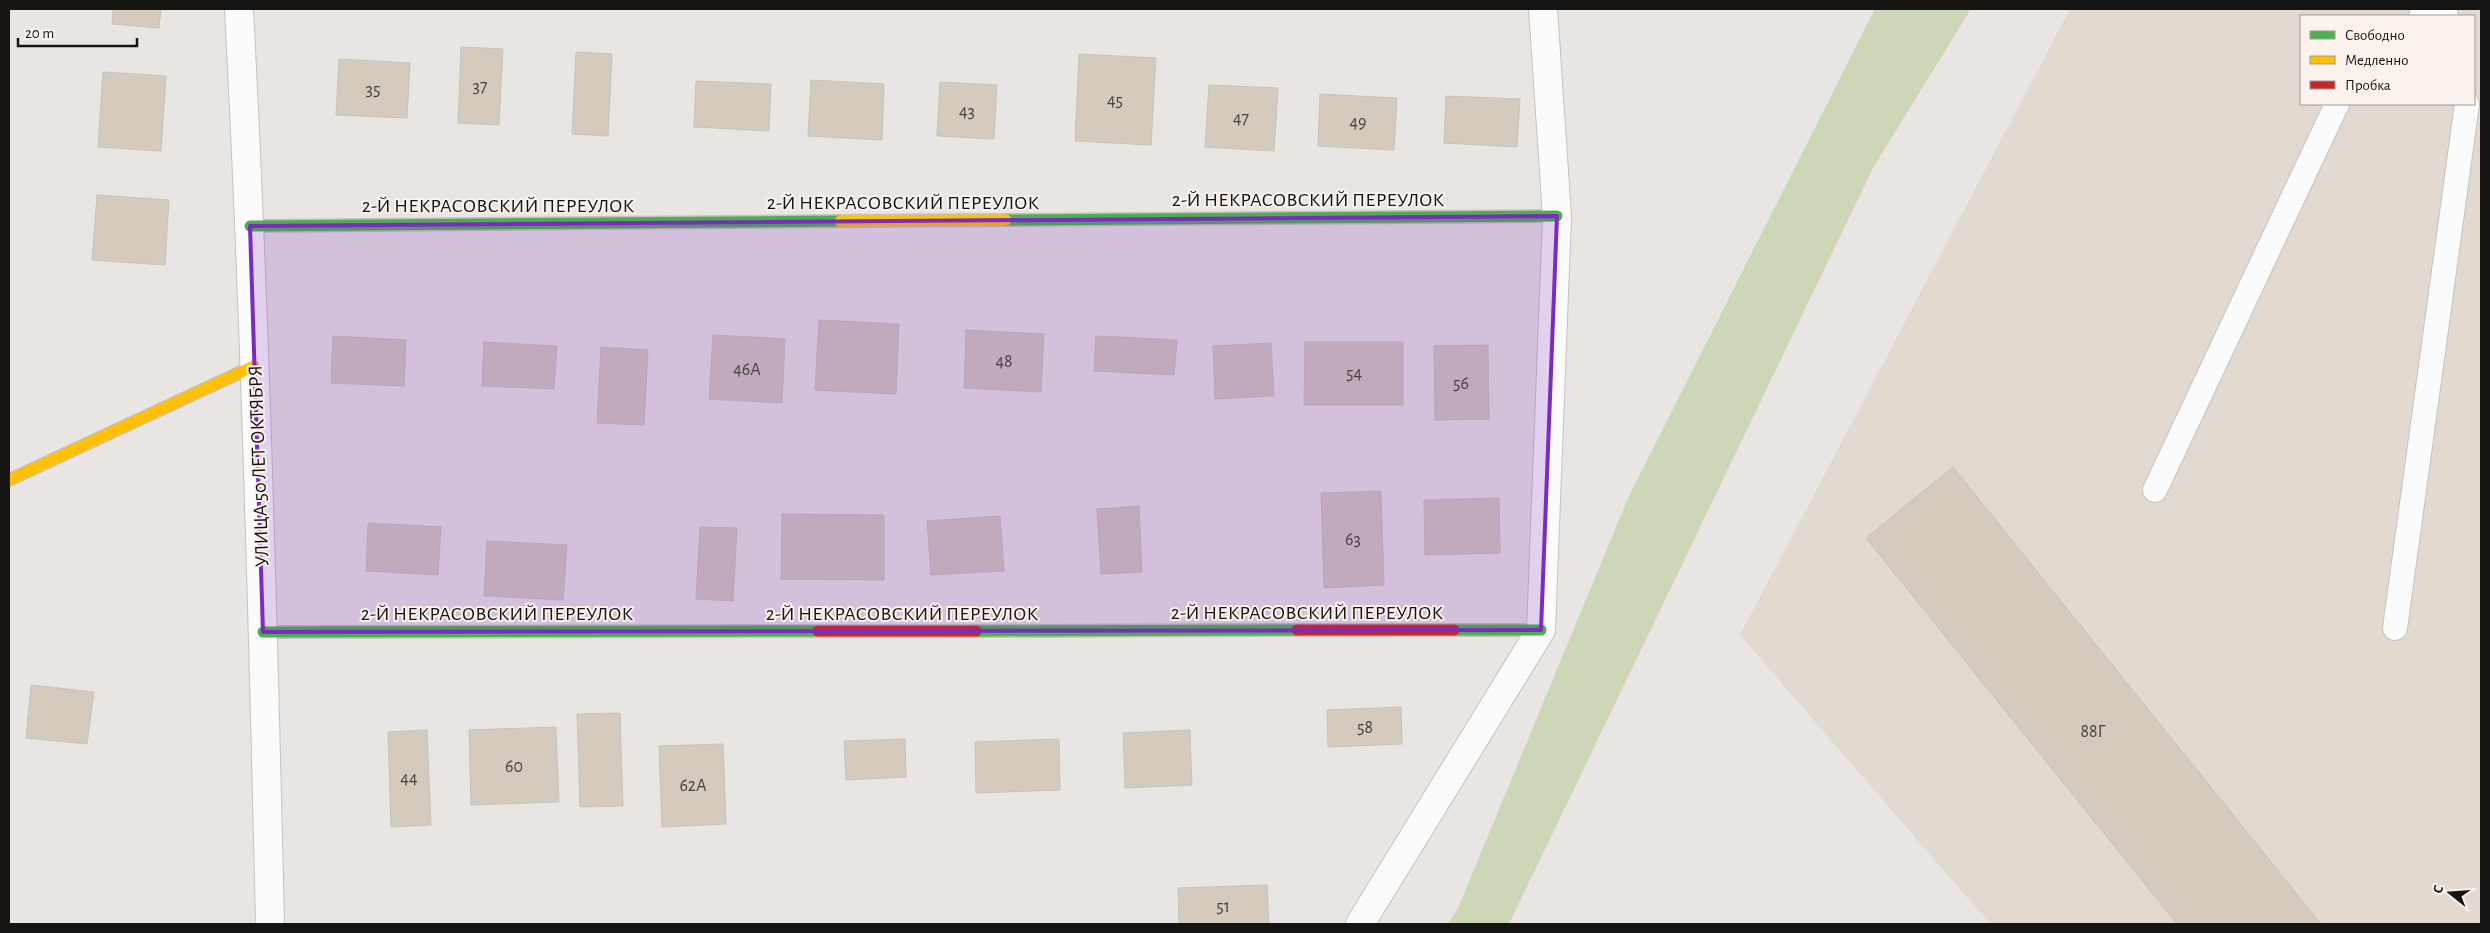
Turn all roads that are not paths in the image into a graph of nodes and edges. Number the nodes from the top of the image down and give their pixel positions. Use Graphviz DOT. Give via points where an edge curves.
graph roads {
  1 [pos="239,9"];
  2 [pos="1543,9"];
  3 [pos="2337,105"];
  4 [pos="2467,105"];
  5 [pos="1557,216"];
  6 [pos="250,226"];
  7 [pos="254,366"];
  8 [pos="9,480"];
  9 [pos="2156,490"];
  10 [pos="2395,628"];
  11 [pos="1541,630"];
  12 [pos="263,632"];
  13 [pos="270,924"];
  14 [pos="1360,924"];
  1 -- 6 [label="street, УЛИЦА 50 ЛЕТ ОКТЯБРЯ"];
  2 -- 5 [label="street"];
  3 -- 9 [label="lane"];
  4 -- 10 [label="lane"];
  5 -- 6 [label="street, 2-Й НЕКРАСОВСКИЙ ПЕРЕУЛОК"];
  5 -- 11 [label="street"];
  6 -- 7 [label="street, УЛИЦА 50 ЛЕТ ОКТЯБРЯ"];
  7 -- 8 [label="street"];
  7 -- 12 [label="street, УЛИЦА 50 ЛЕТ ОКТЯБРЯ"];
  11 -- 12 [label="street, 2-Й НЕКРАСОВСКИЙ ПЕРЕУЛОК"];
  11 -- 14 [label="street"];
  12 -- 13 [label="street, УЛИЦА 50 ЛЕТ ОКТЯБРЯ"];
}
